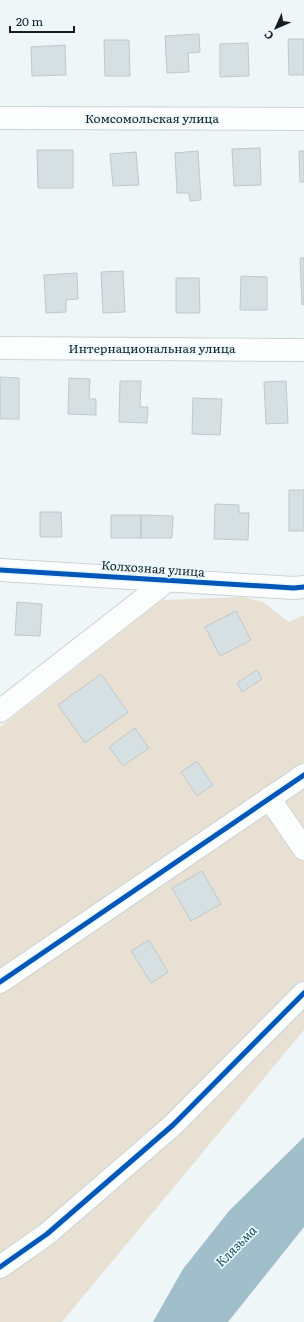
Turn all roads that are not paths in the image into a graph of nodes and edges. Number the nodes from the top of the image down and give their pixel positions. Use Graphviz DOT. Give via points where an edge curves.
graph roads {
  1 [pos="0,118"];
  2 [pos="304,119"];
  3 [pos="0,348"];
  4 [pos="304,350"];
  5 [pos="0,570"];
  6 [pos="168,580"];
  7 [pos="304,586"];
  8 [pos="0,711"];
  9 [pos="304,775"];
  10 [pos="269,798"];
  11 [pos="304,849"];
  12 [pos="0,982"];
  13 [pos="304,993"];
  14 [pos="0,1266"];
  1 -- 2 [label="street, Комсомольская улица"];
  3 -- 4 [label="street, Интернациональная улица"];
  5 -- 6 [label="street, Колхозная улица"];
  6 -- 7 [label="street, Колхозная улица" via="294,588"];
  6 -- 8 [label="street"];
  9 -- 10 [label="street"];
  10 -- 11 [label="street"];
  10 -- 12 [label="street"];
  13 -- 14 [label="street" via="173,1124 47,1234"];
}
